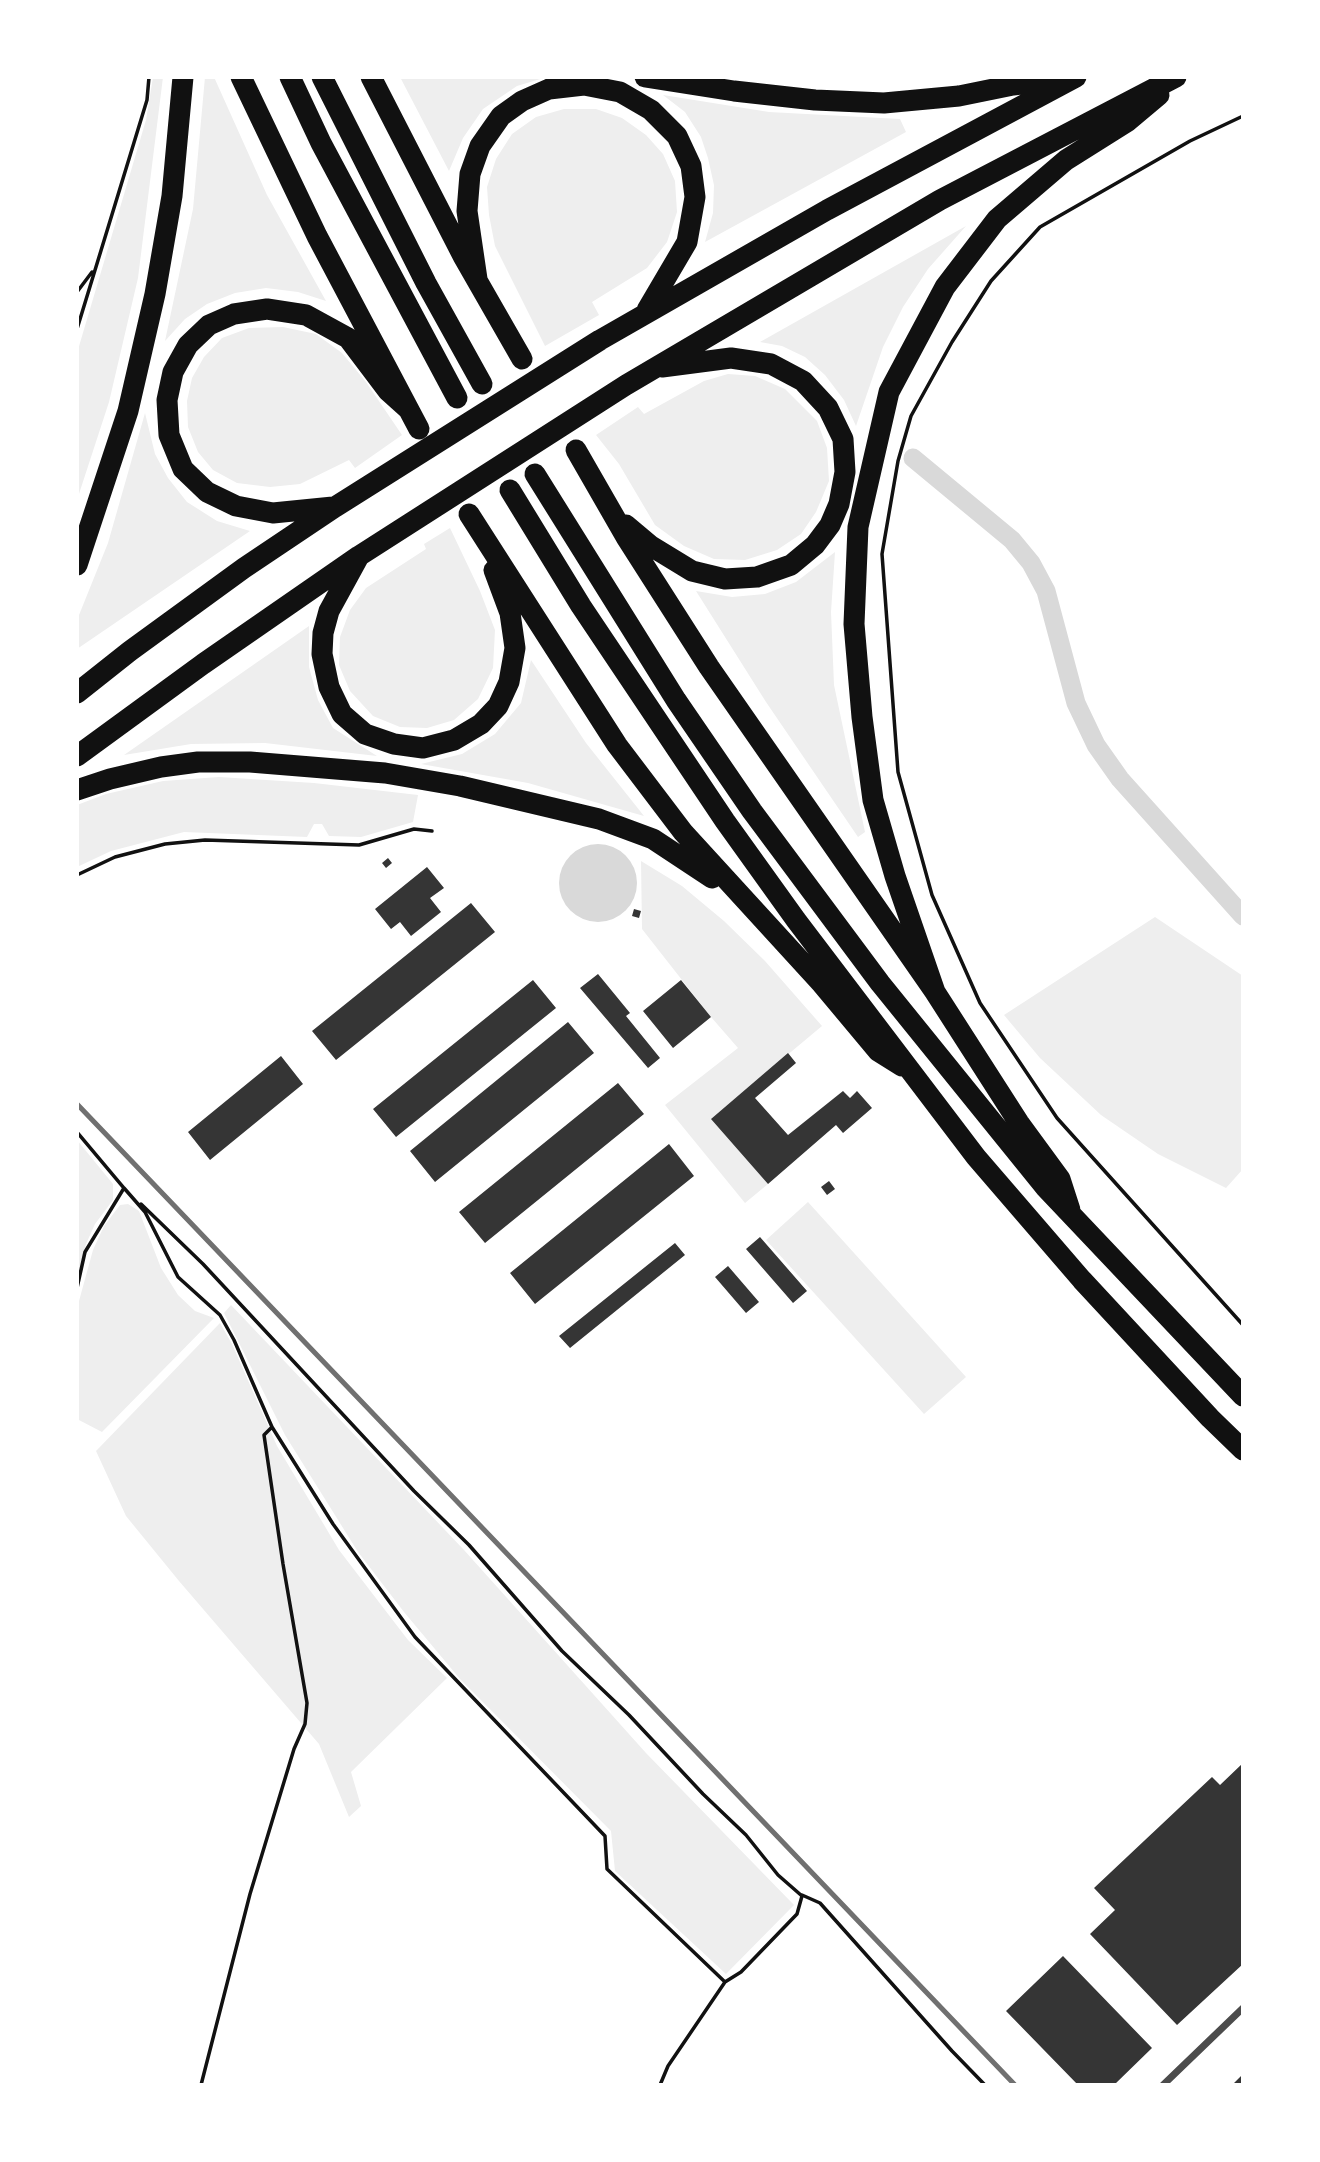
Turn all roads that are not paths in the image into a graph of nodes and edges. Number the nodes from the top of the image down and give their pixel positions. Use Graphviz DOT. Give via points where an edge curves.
graph roads {
  1 [pos="183,77"];
  2 [pos="241,77"];
  3 [pos="290,77"];
  4 [pos="322,77"];
  5 [pos="371,77"];
  6 [pos="645,77"];
  7 [pos="1075,77"];
  8 [pos="1177,77"];
  9 [pos="477,279"];
  10 [pos="644,314"];
  11 [pos="522,359"];
  12 [pos="656,367"];
  13 [pos="482,384"];
  14 [pos="457,398"];
  15 [pos="408,409"];
  16 [pos="419,429"];
  17 [pos="576,450"];
  18 [pos="535,474"];
  19 [pos="510,490"];
  20 [pos="335,507"];
  21 [pos="469,514"];
  22 [pos="614,516"];
  23 [pos="488,544"];
  24 [pos="359,556"];
  25 [pos="77,565"];
  26 [pos="77,693"];
  27 [pos="77,755"];
  28 [pos="77,790"];
  29 [pos="752,909"];
  30 [pos="935,992"];
  31 [pos="912,1073"];
  32 [pos="1072,1215"];
  33 [pos="1243,1396"];
  34 [pos="1243,1450"];
  35 [pos="1243,2008"];
  36 [pos="1163,2085"];
  1 -- 25 [label="highway" via="172,195 155,294 128,411"];
  2 -- 15 [label="highway" via="317,236"];
  3 -- 14 [label="highway"];
  4 -- 13 [label="highway"];
  5 -- 9 [label="highway"];
  6 -- 7 [label="highway" via="802,99 884,103"];
  7 -- 10 [label="highway"];
  8 -- 12 [label="highway" via="993,170"];
  8 -- 30 [label="highway" via="1128,121 1066,160 998,219 945,287 889,392 859,527 854,624 873,800"];
  9 -- 10 [label="highway" via="467,211 470,174 480,146 501,116 549,89 584,85 620,92 652,110 677,136 691,166 695,197 687,242"];
  9 -- 11 [label="highway"];
  10 -- 20 [label="highway"];
  12 -- 22 [label="highway" via="731,358 771,364 803,381 828,408 843,439 845,472 839,504 815,545 791,565 757,577 725,579 692,571"];
  12 -- 24 [label="highway"];
  15 -- 16 [label="highway"];
  15 -- 20 [label="highway" via="388,391 348,338 306,315 267,309 234,314 209,325 188,345 173,372 167,400 169,435 183,469 207,492 236,506 273,513"];
  17 -- 22 [label="highway"];
  18 -- 32 [label="highway" via="632,632 752,811 880,983"];
  19 -- 31 [label="highway" via="581,606 725,821"];
  20 -- 26 [label="highway" via="202,598"];
  21 -- 23 [label="highway"];
  22 -- 30 [label="highway" via="709,667"];
  23 -- 24 [label="highway" via="510,613 515,648 509,681 498,706 481,724 454,740 424,748 365,734 342,714 329,687 323,633 329,611"];
  23 -- 29 [label="highway" via="617,745 683,832"];
  24 -- 27 [label="highway"];
  28 -- 29 [label="highway" via="161,766 198,762 385,773 460,786 599,819 653,839"];
  29 -- 31 [label="highway" via="878,1051"];
  30 -- 32 [label="highway" via="1060,1179"];
  31 -- 34 [label="highway" via="975,1157 1064,1259"];
  32 -- 33 [label="highway"];
  35 -- 36 [label="street"];
}
